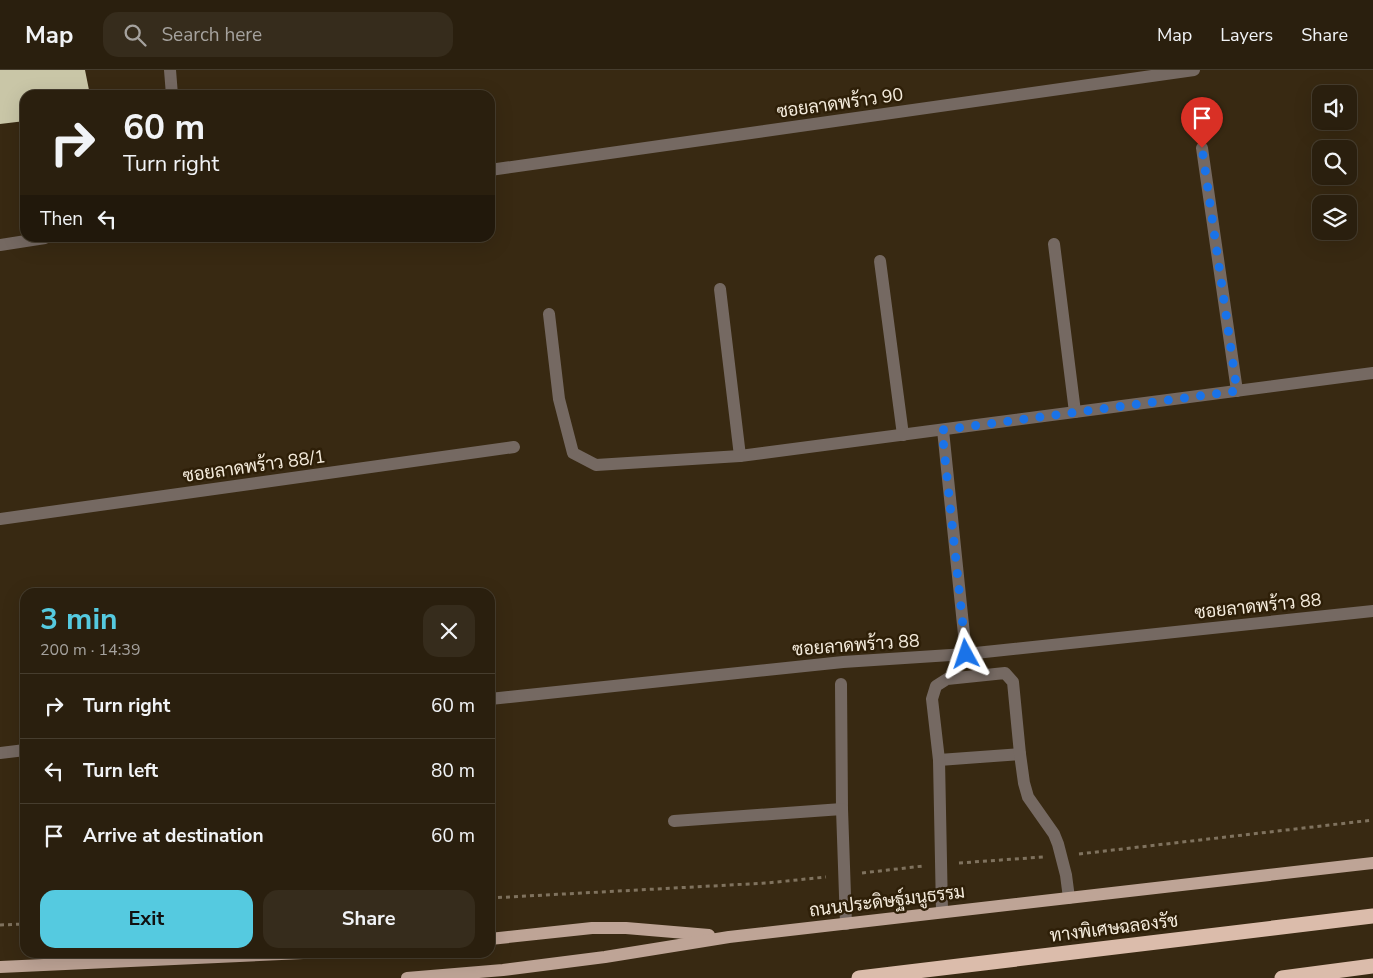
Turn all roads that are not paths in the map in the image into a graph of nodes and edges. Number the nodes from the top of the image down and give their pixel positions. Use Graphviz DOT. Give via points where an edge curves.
graph roads {
  1 [pos="170,70"];
  2 [pos="1194,70"];
  3 [pos="172,90"];
  4 [pos="1202,148"];
  5 [pos="495,169"];
  6 [pos="20,242"];
  7 [pos="1054,244"];
  8 [pos="0,245"];
  9 [pos="880,261"];
  10 [pos="720,290"];
  11 [pos="549,314"];
  12 [pos="1373,373"];
  13 [pos="1237,391"];
  14 [pos="1075,412"];
  15 [pos="942,430"];
  16 [pos="903,435"];
  17 [pos="514,447"];
  18 [pos="740,456"];
  19 [pos="0,519"];
  20 [pos="1373,611"];
  21 [pos="966,654"];
  22 [pos="841,684"];
  23 [pos="495,698"];
  24 [pos="20,751"];
  25 [pos="0,753"];
  26 [pos="1020,754"];
  27 [pos="939,760"];
  28 [pos="842,809"];
  29 [pos="674,821"];
  30 [pos="1373,863"];
  31 [pos="1069,898"];
  32 [pos="942,911"];
  33 [pos="1373,916"];
  34 [pos="846,924"];
  35 [pos="729,937"];
  36 [pos="495,939"];
  37 [pos="195,958"];
  38 [pos="1373,966"];
  39 [pos="0,967"];
  40 [pos="407,978"];
  41 [pos="860,978"];
  42 [pos="1282,978"];
  1 -- 3 [label="street"];
  2 -- 5 [label="street, ซอยลาดพร้าว 90"];
  4 -- 13 [label="street"];
  6 -- 8 [label="street"];
  7 -- 14 [label="street"];
  9 -- 16 [label="street"];
  10 -- 18 [label="street"];
  11 -- 18 [label="street" via="559,399 573,453 596,465"];
  12 -- 13 [label="street"];
  13 -- 14 [label="street"];
  14 -- 15 [label="street"];
  15 -- 16 [label="street"];
  15 -- 21 [label="street"];
  16 -- 18 [label="street"];
  17 -- 19 [label="street, ซอยลาดพร้าว 88/1"];
  20 -- 21 [label="street, ซอยลาดพร้าว 88"];
  21 -- 23 [label="street, ซอยลาดพร้าว 88" via="843,662"];
  22 -- 28 [label="street"];
  24 -- 25 [label="street"];
  26 -- 27 [label="street"];
  26 -- 27 [label="street" via="1013,682 1005,673 947,679 936,686 932,699"];
  26 -- 31 [label="street" via="1028,796 1058,844"];
  27 -- 32 [label="street"];
  28 -- 29 [label="street"];
  28 -- 34 [label="street"];
  30 -- 31 [label="main road, ถนนประดิษฐ์มนูธรรม"];
  31 -- 32 [label="main road, ถนนประดิษฐ์มนูธรรม"];
  32 -- 34 [label="main road, ถนนประดิษฐ์มนูธรรม"];
  33 -- 41 [label="highway, ทางพิเศษฉลองรัช"];
  34 -- 35 [label="main road, ถนนประดิษฐ์มนูธรรม"];
  35 -- 36 [label="main road" via="601,928"];
  35 -- 40 [label="main road, ถนนประดิษฐ์มนูธรรม" via="503,970"];
  37 -- 39 [label="main road"];
  38 -- 42 [label="highway"];
}
